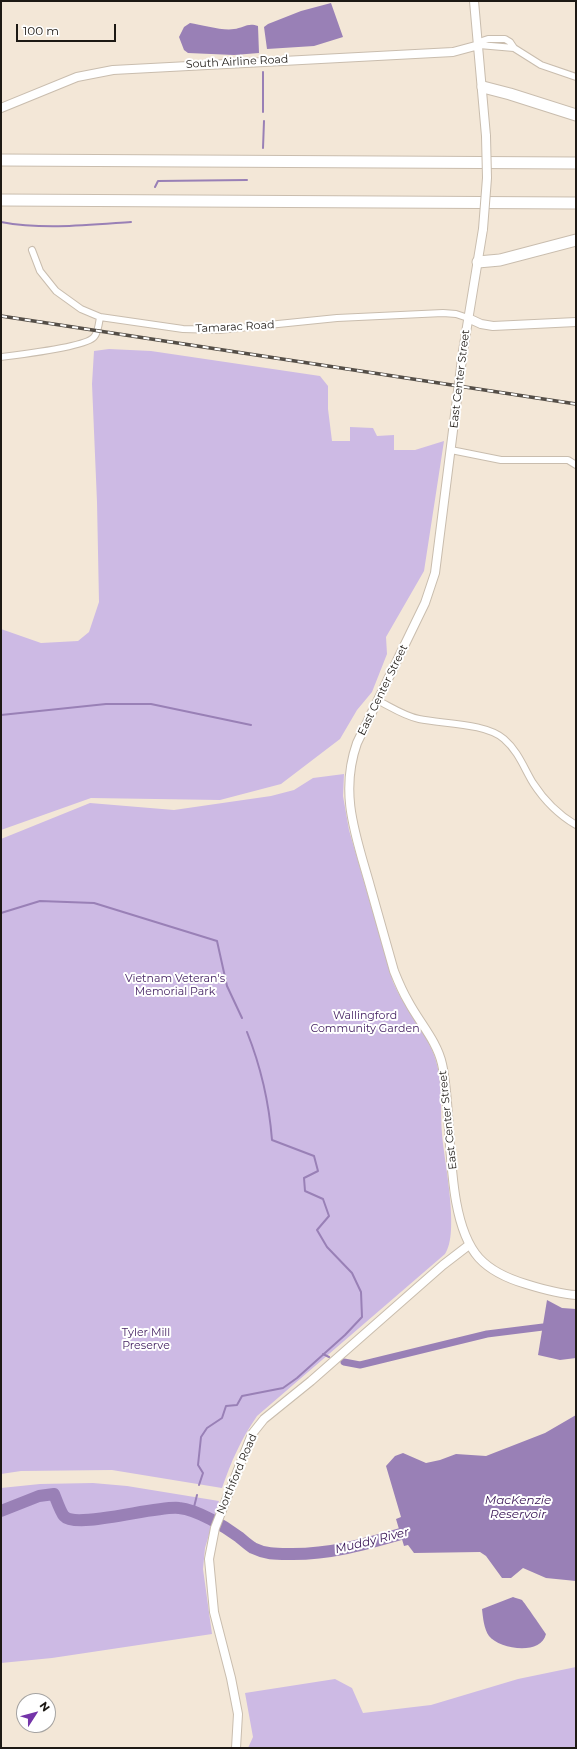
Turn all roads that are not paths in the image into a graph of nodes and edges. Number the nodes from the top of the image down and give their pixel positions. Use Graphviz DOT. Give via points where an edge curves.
graph roads {
  1 [pos="474,1"];
  2 [pos="479,46"];
  3 [pos="576,77"];
  4 [pos="483,87"];
  5 [pos="1,108"];
  6 [pos="576,115"];
  7 [pos="1,160"];
  8 [pos="576,163"];
  9 [pos="1,200"];
  10 [pos="576,203"];
  11 [pos="576,240"];
  12 [pos="32,250"];
  13 [pos="478,262"];
  14 [pos="100,317"];
  15 [pos="468,318"];
  16 [pos="576,322"];
  17 [pos="1,358"];
  18 [pos="452,450"];
  19 [pos="576,465"];
  20 [pos="377,700"];
  21 [pos="576,825"];
  22 [pos="469,1245"];
  23 [pos="576,1295"];
  24 [pos="236,1748"];
  1 -- 2 [label="street, East Center Street"];
  2 -- 3 [label="street" via="486,39 508,40 514,48 541,65"];
  2 -- 4 [label="street, East Center Street"];
  2 -- 5 [label="street, South Airline Road" via="453,52 113,70 77,77"];
  4 -- 6 [label="highway"];
  4 -- 13 [label="street, East Center Street, bridge" via="487,178"];
  7 -- 8 [label="highway"];
  9 -- 10 [label="highway"];
  11 -- 13 [label="highway" via="500,260"];
  12 -- 14 [label="street, Tamarac Road" via="40,271 56,291 81,309"];
  13 -- 15 [label="street, East Center Street"];
  14 -- 15 [label="street, Tamarac Road" via="201,330 243,329 337,318 443,313"];
  14 -- 17 [label="street" via="96,335 90,340"];
  15 -- 16 [label="street" via="493,326"];
  15 -- 18 [label="street, East Center Street"];
  18 -- 19 [label="street" via="501,460 568,460"];
  18 -- 20 [label="street, East Center Street" via="431,588"];
  20 -- 21 [label="street" via="418,719 488,730 504,739 517,754 546,800"];
  20 -- 22 [label="street, East Center Street" via="353,754 348,784 350,812 394,971 401,988 437,1049 442,1063 446,1081 456,1196"];
  22 -- 23 [label="street, East Center Street" via="486,1264 505,1276 550,1291"];
  22 -- 24 [label="street, Northford Road" via="264,1419 252,1434 215,1528 210,1550 214,1612 238,1714"];
}
